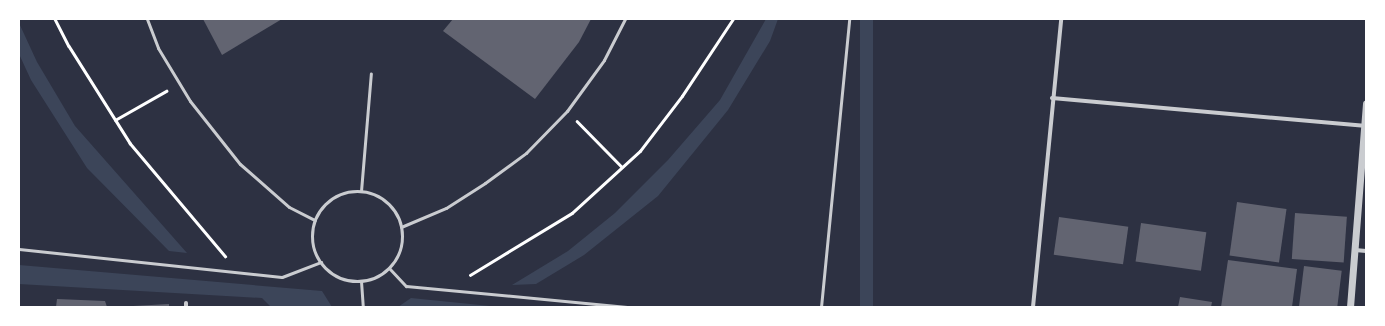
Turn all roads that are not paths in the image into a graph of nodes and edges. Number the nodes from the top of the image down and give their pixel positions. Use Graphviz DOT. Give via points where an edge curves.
graph roads {
  1 [pos="147,19"];
  2 [pos="625,19"];
  3 [pos="849,19"];
  4 [pos="1061,19"];
  5 [pos="371,73"];
  6 [pos="1052,98"];
  7 [pos="1366,104"];
  8 [pos="1364,126"];
  9 [pos="361,191"];
  10 [pos="315,220"];
  11 [pos="401,227"];
  12 [pos="19,249"];
  13 [pos="1354,250"];
  14 [pos="1366,251"];
  15 [pos="321,262"];
  16 [pos="389,268"];
  17 [pos="361,281"];
  18 [pos="363,307"];
  19 [pos="627,307"];
  20 [pos="821,307"];
  21 [pos="1033,307"];
  22 [pos="1350,307"];
  1 -- 10 [label="lane" via="158,48 190,101 240,164 289,207"];
  2 -- 11 [label="lane" via="604,60 567,111 526,153 446,208"];
  3 -- 20 [label="lane"];
  4 -- 6 [label="street"];
  5 -- 9 [label="lane"];
  6 -- 8 [label="street"];
  6 -- 21 [label="street"];
  7 -- 8 [label="street"];
  8 -- 13 [label="street"];
  9 -- 10 [label="lane" via="348,191 336,196 326,203"];
  9 -- 11 [label="lane" via="385,200 394,209"];
  10 -- 15 [label="lane" via="312,238"];
  11 -- 16 [label="lane" via="401,246 397,258"];
  12 -- 15 [label="lane" via="282,277"];
  13 -- 14 [label="street"];
  13 -- 22 [label="street"];
  15 -- 17 [label="lane" via="330,272 341,278"];
  16 -- 17 [label="lane" via="378,276"];
  16 -- 19 [label="lane" via="406,286"];
  17 -- 18 [label="lane"];
}
